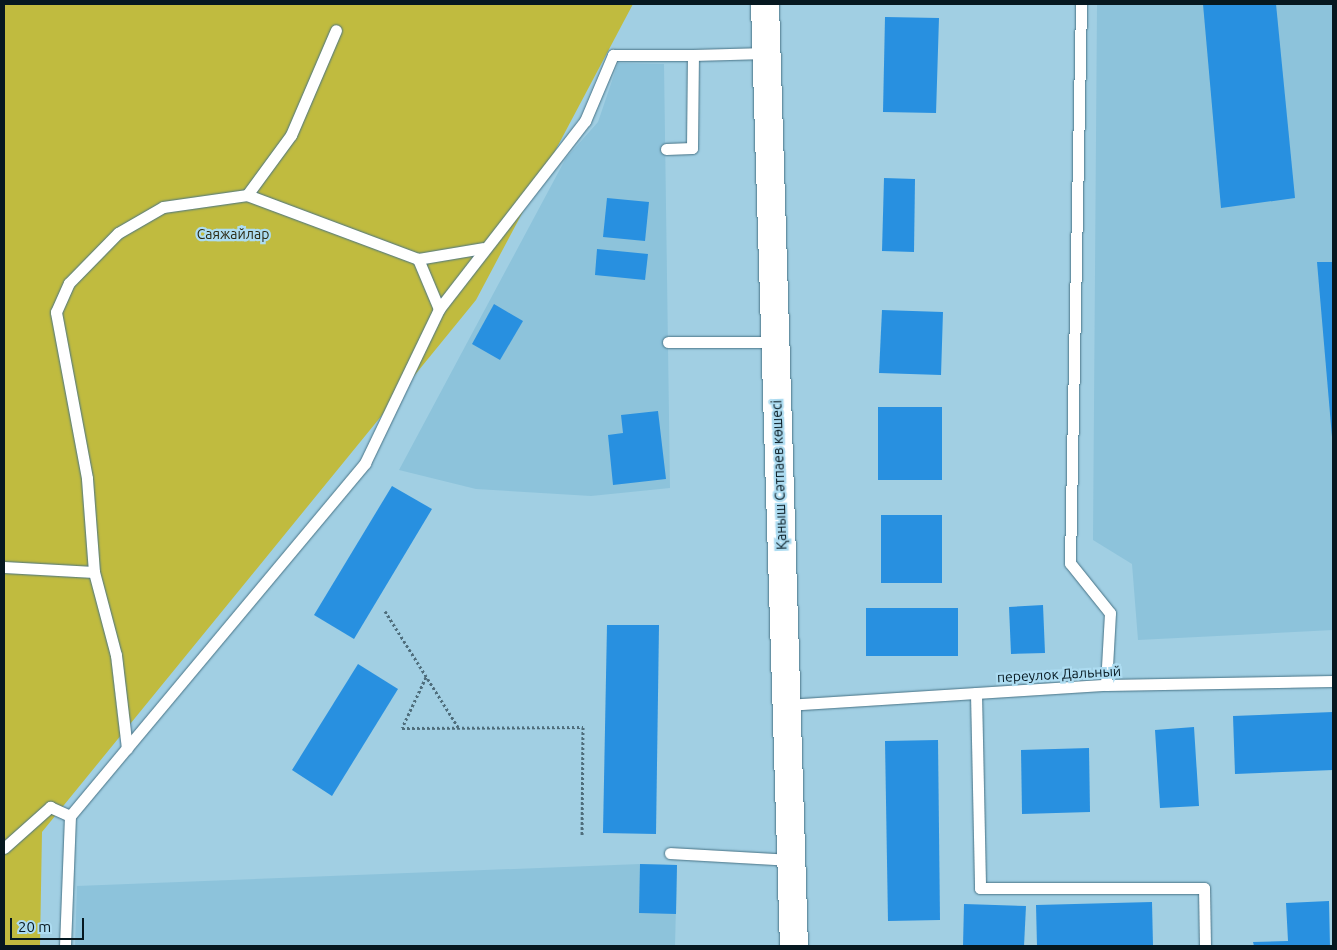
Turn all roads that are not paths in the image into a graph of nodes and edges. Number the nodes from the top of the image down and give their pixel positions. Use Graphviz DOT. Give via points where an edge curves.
graph roads {
  1 [pos="765,4"];
  2 [pos="1081,4"];
  3 [pos="336,30"];
  4 [pos="766,54"];
  5 [pos="693,55"];
  6 [pos="666,149"];
  7 [pos="247,195"];
  8 [pos="483,248"];
  9 [pos="418,258"];
  10 [pos="439,309"];
  11 [pos="668,342"];
  12 [pos="775,342"];
  13 [pos="4,567"];
  14 [pos="94,572"];
  15 [pos="1333,681"];
  16 [pos="1106,685"];
  17 [pos="976,693"];
  18 [pos="786,705"];
  19 [pos="127,748"];
  20 [pos="70,816"];
  21 [pos="4,848"];
  22 [pos="670,853"];
  23 [pos="791,860"];
  24 [pos="65,946"];
  25 [pos="794,946"];
  26 [pos="1204,946"];
  1 -- 4 [label="street, Қаныш Сәтпаев көшесі"];
  2 -- 16 [label="lane" via="1070,563 1110,613"];
  3 -- 7 [label="lane" via="291,135"];
  4 -- 5 [label="lane"];
  4 -- 12 [label="street, Қаныш Сәтпаев көшесі"];
  5 -- 6 [label="lane" via="692,148"];
  5 -- 8 [label="lane" via="613,55 585,121"];
  7 -- 9 [label="lane"];
  7 -- 14 [label="lane" via="163,207 118,233 70,283 56,312 87,478"];
  8 -- 9 [label="lane"];
  8 -- 10 [label="lane"];
  9 -- 10 [label="lane"];
  10 -- 19 [label="lane" via="365,462"];
  11 -- 12 [label="lane"];
  12 -- 18 [label="street, Қаныш Сәтпаев көшесі"];
  13 -- 14 [label="lane"];
  14 -- 19 [label="lane" via="116,655"];
  15 -- 16 [label="lane, переулок Дальный"];
  16 -- 17 [label="lane, переулок Дальный"];
  17 -- 18 [label="lane, переулок Дальный"];
  17 -- 26 [label="lane" via="980,888 1204,888"];
  18 -- 23 [label="street, Қаныш Сәтпаев көшесі"];
  19 -- 20 [label="lane"];
  20 -- 21 [label="lane" via="50,807"];
  20 -- 24 [label="lane"];
  22 -- 23 [label="lane"];
  23 -- 25 [label="street, Қаныш Сәтпаев көшесі"];
}
